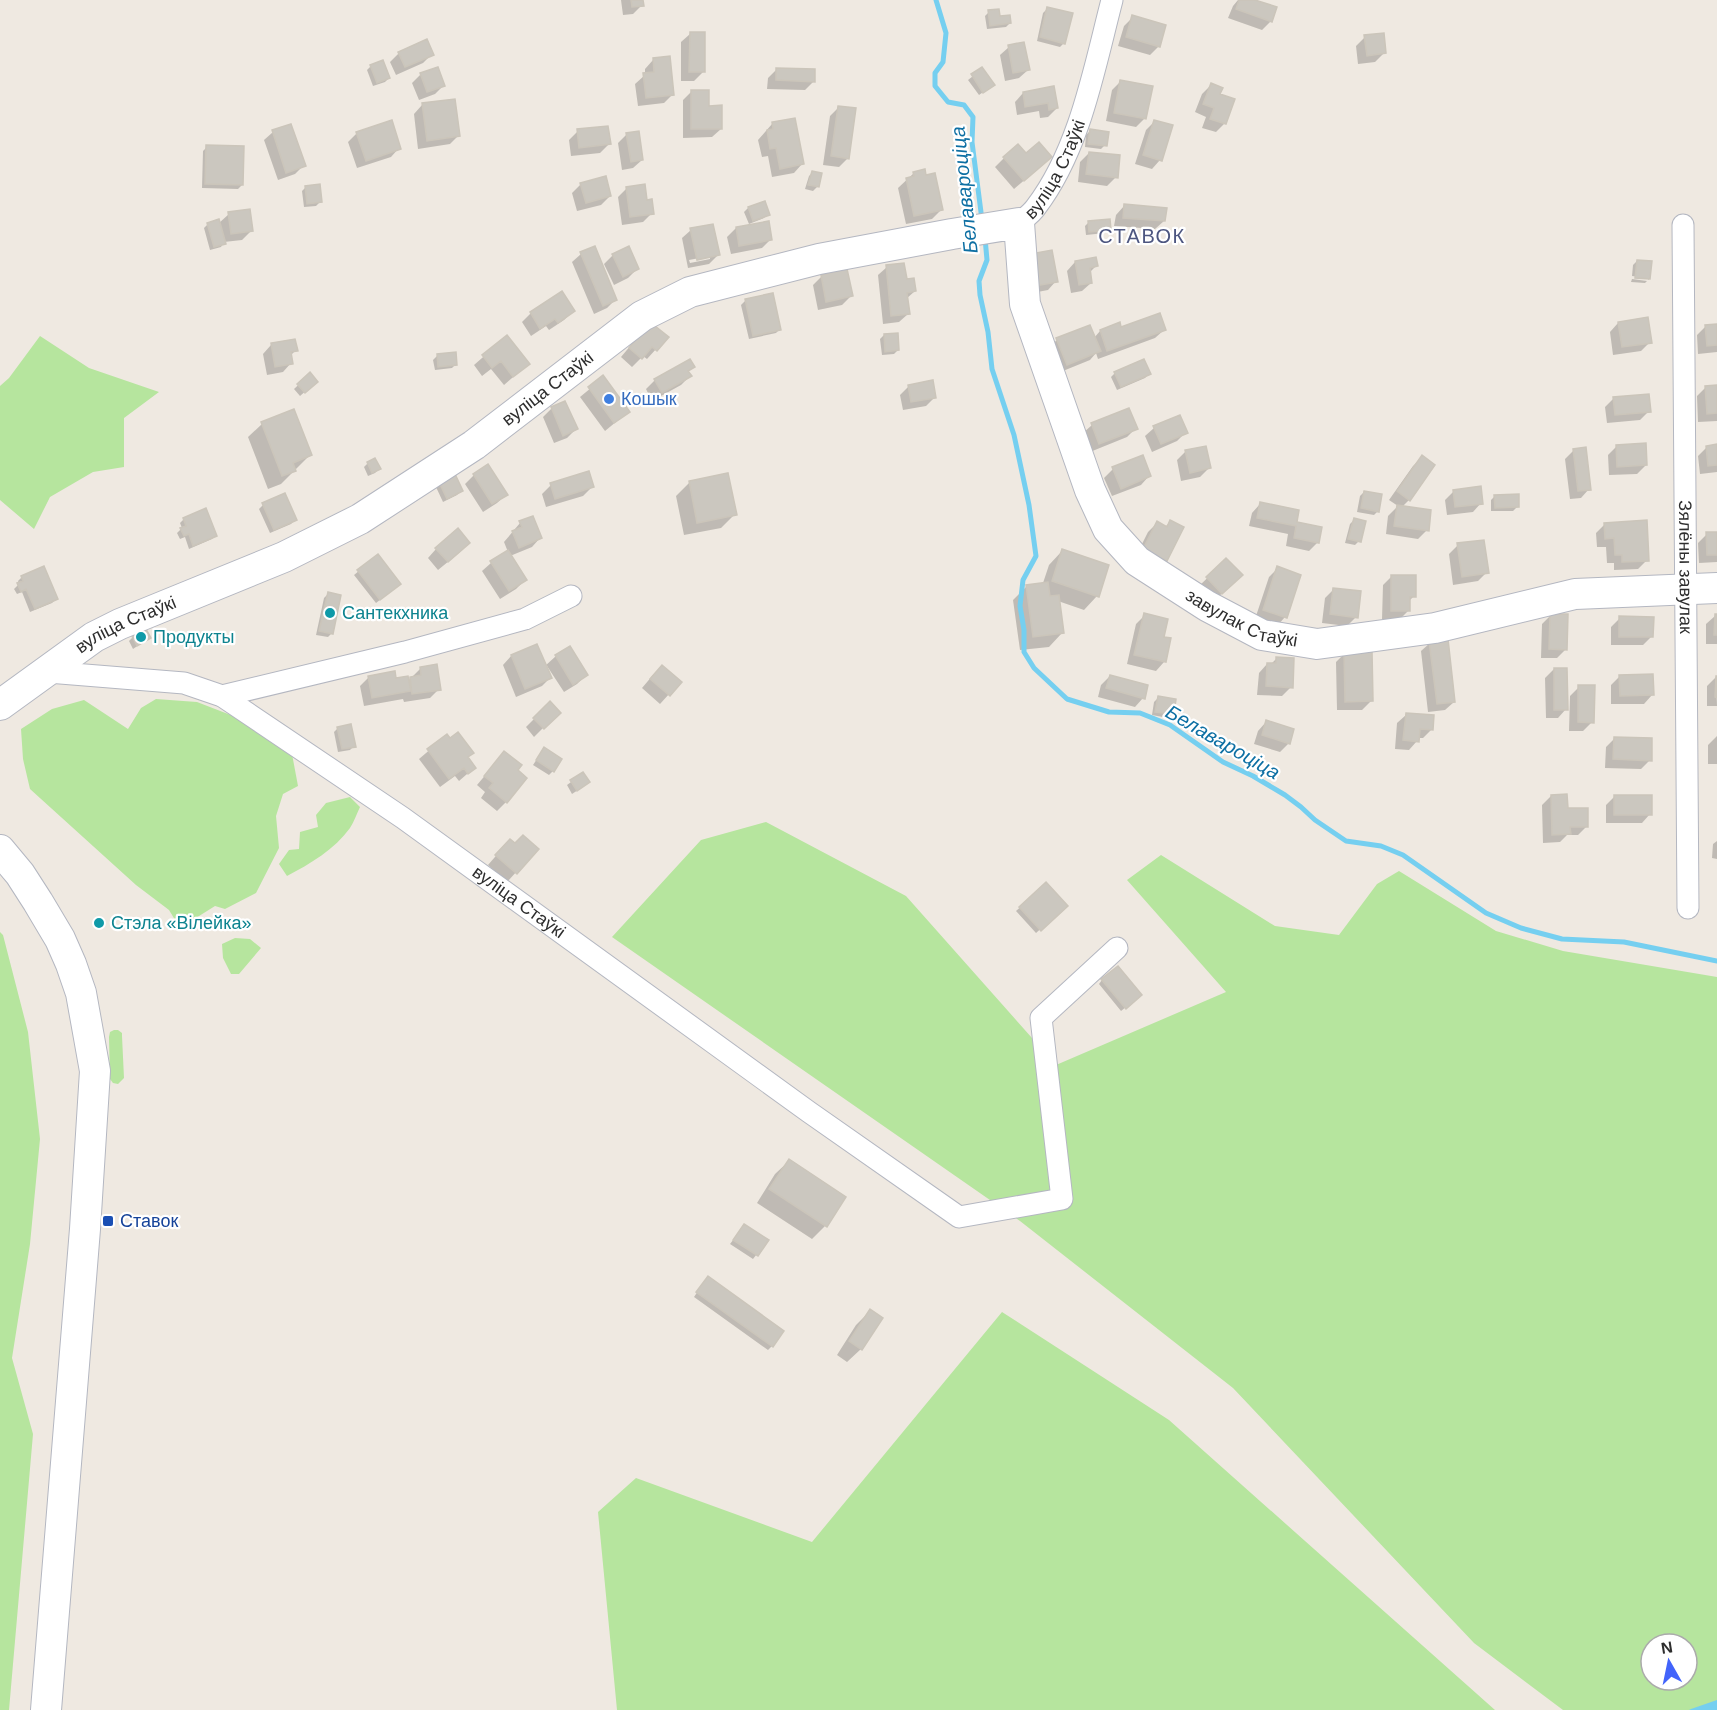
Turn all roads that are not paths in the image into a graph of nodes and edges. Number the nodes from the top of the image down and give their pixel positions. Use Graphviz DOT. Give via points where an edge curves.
graph roads {
  1 [pos="1112,0"];
  2 [pos="1013,223"];
  3 [pos="1683,225"];
  4 [pos="1717,588"];
  5 [pos="1686,589"];
  6 [pos="571,596"];
  7 [pos="48,672"];
  8 [pos="222,696"];
  9 [pos="0,705"];
  10 [pos="0,850"];
  11 [pos="1688,908"];
  12 [pos="1117,948"];
  13 [pos="46,1710"];
  1 -- 2 [label="street, вуліца Стаўкі" via="1082,113 1067,153 1035,209"];
  2 -- 5 [label="street, завулак Стаўкі" via="1025,304 1090,490 1108,529 1137,561 1207,606 1262,635 1317,644 1436,628 1575,594"];
  2 -- 7 [label="street, вуліца Стаўкі" via="819,259 690,292 642,316 474,445 360,519 284,557 120,624 94,637"];
  3 -- 5 [label="street, Зялёны завулак"];
  4 -- 5 [label="street, завулак Стаўкі"];
  5 -- 11 [label="street, Зялёны завулак"];
  6 -- 8 [label="street" via="514,622"];
  7 -- 8 [label="street, вуліца Стаўкі" via="184,683"];
  7 -- 9 [label="street"];
  8 -- 12 [label="street, вуліца Стаўкі" via="403,818 959,1217 1062,1199 1041,1018"];
  10 -- 13 [label="street" via="38,902 71,964 81,993 95,1071"];
}
